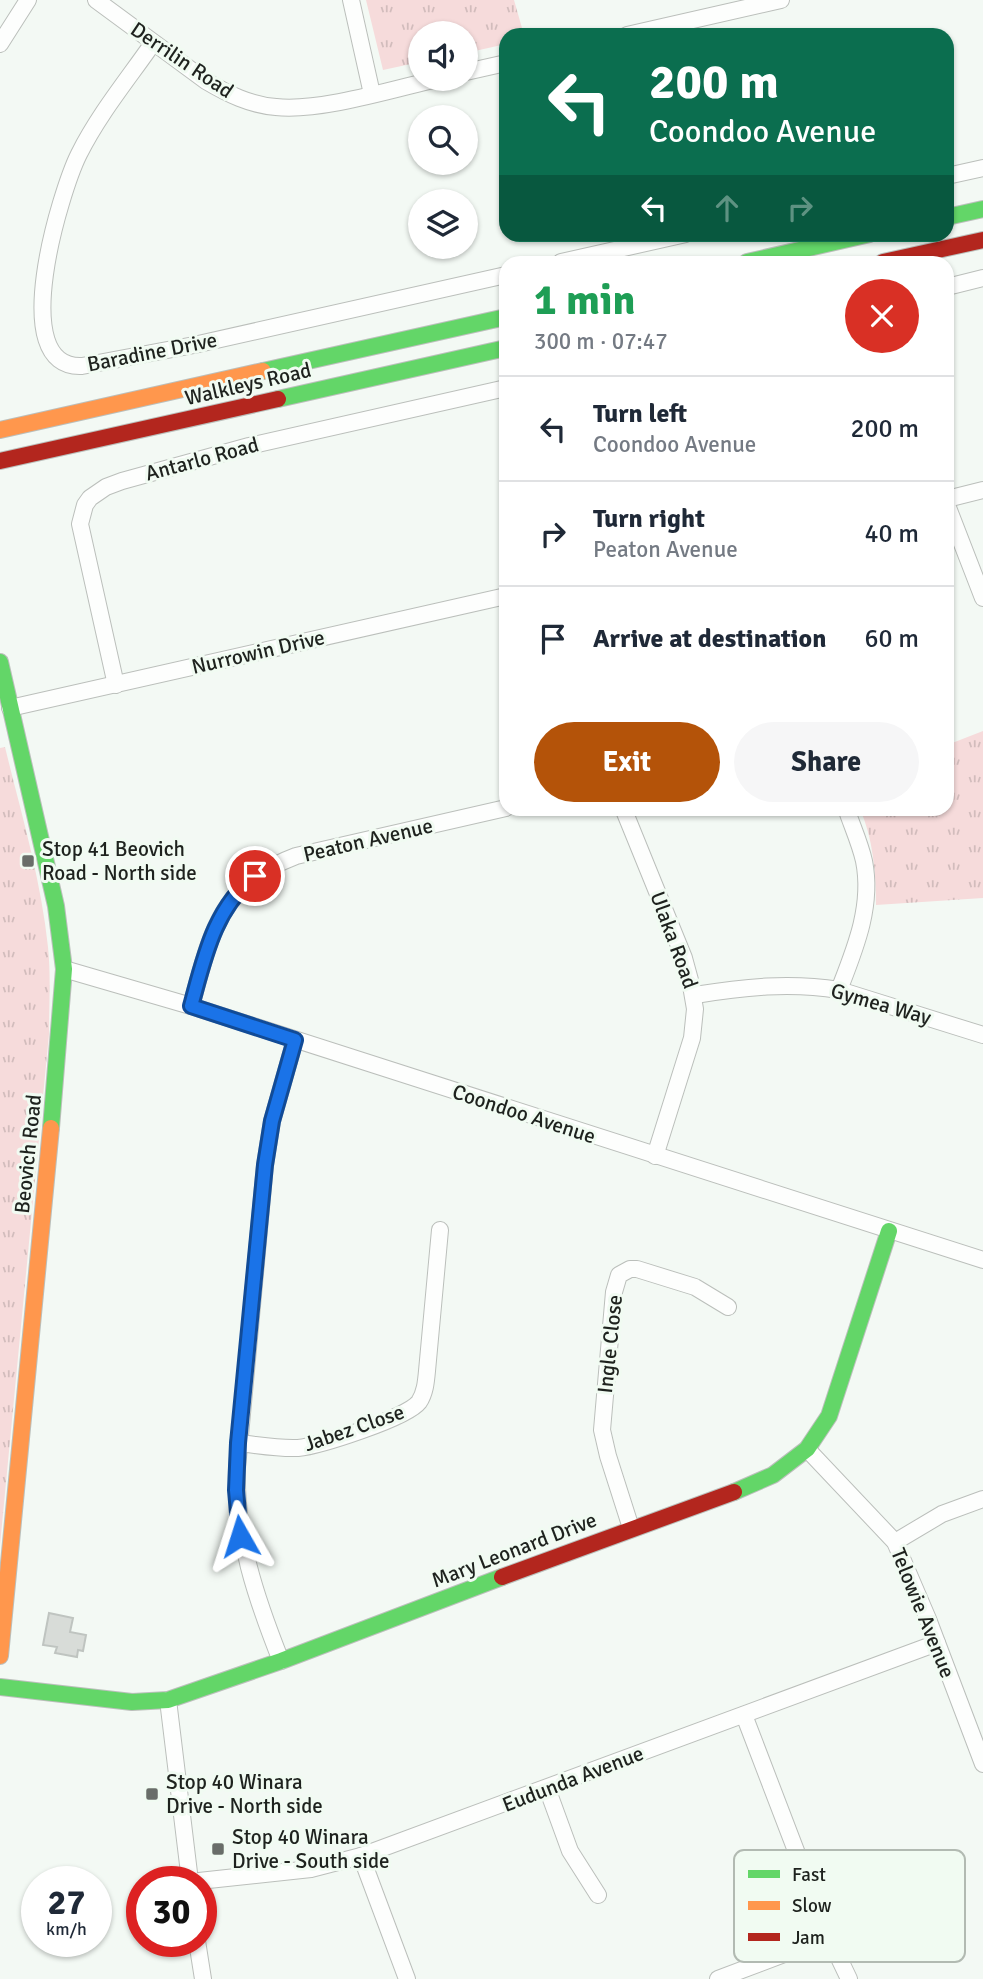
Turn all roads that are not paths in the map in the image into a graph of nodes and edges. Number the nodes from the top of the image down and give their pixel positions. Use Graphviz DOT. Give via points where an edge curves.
graph roads {
  1 [pos="28,0"];
  2 [pos="96,0"];
  3 [pos="351,0"];
  4 [pos="781,0"];
  5 [pos="732,5"];
  6 [pos="652,28"];
  7 [pos="153,43"];
  8 [pos="0,44"];
  9 [pos="499,65"];
  10 [pos="478,69"];
  11 [pos="408,86"];
  12 [pos="372,94"];
  13 [pos="983,168"];
  14 [pos="954,174"];
  15 [pos="983,209"];
  16 [pos="954,216"];
  17 [pos="983,240"];
  18 [pos="650,242"];
  19 [pos="835,242"];
  20 [pos="588,256"];
  21 [pos="773,256"];
  22 [pos="910,256"];
  23 [pos="499,277"];
  24 [pos="983,278"];
  25 [pos="954,285"];
  26 [pos="499,319"];
  27 [pos="499,350"];
  28 [pos="499,390"];
  29 [pos="4,429"];
  30 [pos="6,460"];
  31 [pos="983,490"];
  32 [pos="954,497"];
  33 [pos="954,523"];
  34 [pos="499,598"];
  35 [pos="983,598"];
  36 [pos="0,662"];
  37 [pos="116,685"];
  38 [pos="10,708"];
  39 [pos="499,810"];
  40 [pos="626,816"];
  41 [pos="849,816"];
  42 [pos="64,969"];
  43 [pos="839,990"];
  44 [pos="695,995"];
  45 [pos="191,1006"];
  46 [pos="983,1035"];
  47 [pos="295,1040"];
  48 [pos="655,1156"];
  49 [pos="440,1230"];
  50 [pos="890,1231"];
  51 [pos="983,1260"];
  52 [pos="727,1307"];
  53 [pos="238,1443"];
  54 [pos="807,1449"];
  55 [pos="983,1499"];
  56 [pos="631,1528"];
  57 [pos="895,1542"];
  58 [pos="937,1643"];
  59 [pos="0,1656"];
  60 [pos="281,1661"];
  61 [pos="0,1687"];
  62 [pos="168,1700"];
  63 [pos="744,1715"];
  64 [pos="983,1765"];
  65 [pos="547,1788"];
  66 [pos="796,1850"];
  67 [pos="361,1856"];
  68 [pos="188,1866"];
  69 [pos="217,1879"];
  70 [pos="598,1895"];
  71 [pos="200,1957"];
  72 [pos="763,1962"];
  73 [pos="841,1962"];
  74 [pos="203,1979"];
  75 [pos="407,1979"];
  76 [pos="718,1979"];
  77 [pos="849,1979"];
  1 -- 8 [label="street"];
  2 -- 7 [label="street, Derrilin Road"];
  3 -- 12 [label="street"];
  4 -- 5 [label="street"];
  5 -- 6 [label="street"];
  7 -- 12 [label="street, Derrilin Road" via="222,91 250,102 297,107"];
  7 -- 23 [label="street, Baradine Drive" via="80,152 54,224 44,331 58,361 82,366"];
  9 -- 10 [label="street"];
  11 -- 12 [label="street, Derrilin Road"];
  13 -- 14 [label="street"];
  15 -- 16 [label="street"];
  17 -- 22 [label="street"];
  18 -- 20 [label="street"];
  19 -- 21 [label="street"];
  24 -- 25 [label="street"];
  26 -- 29 [label="street, Walkleys Road"];
  27 -- 30 [label="street, Walkleys Road"];
  28 -- 37 [label="street, Antarlo Road" via="261,443 98,491 85,505 80,524"];
  31 -- 32 [label="street"];
  33 -- 35 [label="street"];
  34 -- 37 [label="street, Nurrowin Drive"];
  36 -- 38 [label="street, Beovich Road"];
  37 -- 38 [label="street, Nurrowin Drive"];
  38 -- 42 [label="street, Beovich Road" via="56,906"];
  39 -- 45 [label="street, Peaton Avenue" via="296,856 255,876 232,898 218,922"];
  40 -- 44 [label="street, Ulaka Road"];
  41 -- 43 [label="street" via="863,860 866,891 860,933"];
  42 -- 45 [label="street, Coondoo Avenue"];
  42 -- 59 [label="street, Beovich Road"];
  43 -- 44 [label="street, Gymea Way" via="770,985"];
  43 -- 46 [label="street, Gymea Way"];
  44 -- 48 [label="street, Ulaka Road" via="692,1038"];
  45 -- 47 [label="street, Coondoo Avenue"];
  47 -- 48 [label="street, Coondoo Avenue"];
  47 -- 53 [label="street" via="265,1165"];
  48 -- 50 [label="street, Coondoo Avenue"];
  49 -- 53 [label="street, Jabez Close" via="427,1371 416,1406 318,1444 282,1448"];
  50 -- 51 [label="street, Coondoo Avenue"];
  50 -- 54 [label="street, Mary Leonard Drive" via="834,1404"];
  52 -- 56 [label="street, Ingle Close" via="695,1287 637,1269 619,1275 602,1430"];
  53 -- 60 [label="street" via="240,1536"];
  54 -- 56 [label="street, Mary Leonard Drive" via="760,1481"];
  54 -- 57 [label="street, Telowie Avenue"];
  55 -- 57 [label="street" via="942,1514"];
  56 -- 60 [label="street, Mary Leonard Drive"];
  57 -- 58 [label="street, Telowie Avenue"];
  58 -- 63 [label="street, Eudunda Avenue"];
  58 -- 64 [label="street, Telowie Avenue"];
  60 -- 62 [label="street, Mary Leonard Drive"];
  61 -- 62 [label="street, Mary Leonard Drive" via="132,1702"];
  62 -- 68 [label="street"];
  63 -- 65 [label="street, Eudunda Avenue"];
  63 -- 66 [label="street"];
  65 -- 67 [label="street, Eudunda Avenue"];
  65 -- 70 [label="street" via="570,1851"];
  67 -- 69 [label="street, Eudunda Avenue" via="291,1872"];
  67 -- 75 [label="street"];
  71 -- 74 [label="street"];
  72 -- 76 [label="street"];
  73 -- 77 [label="street"];
}
